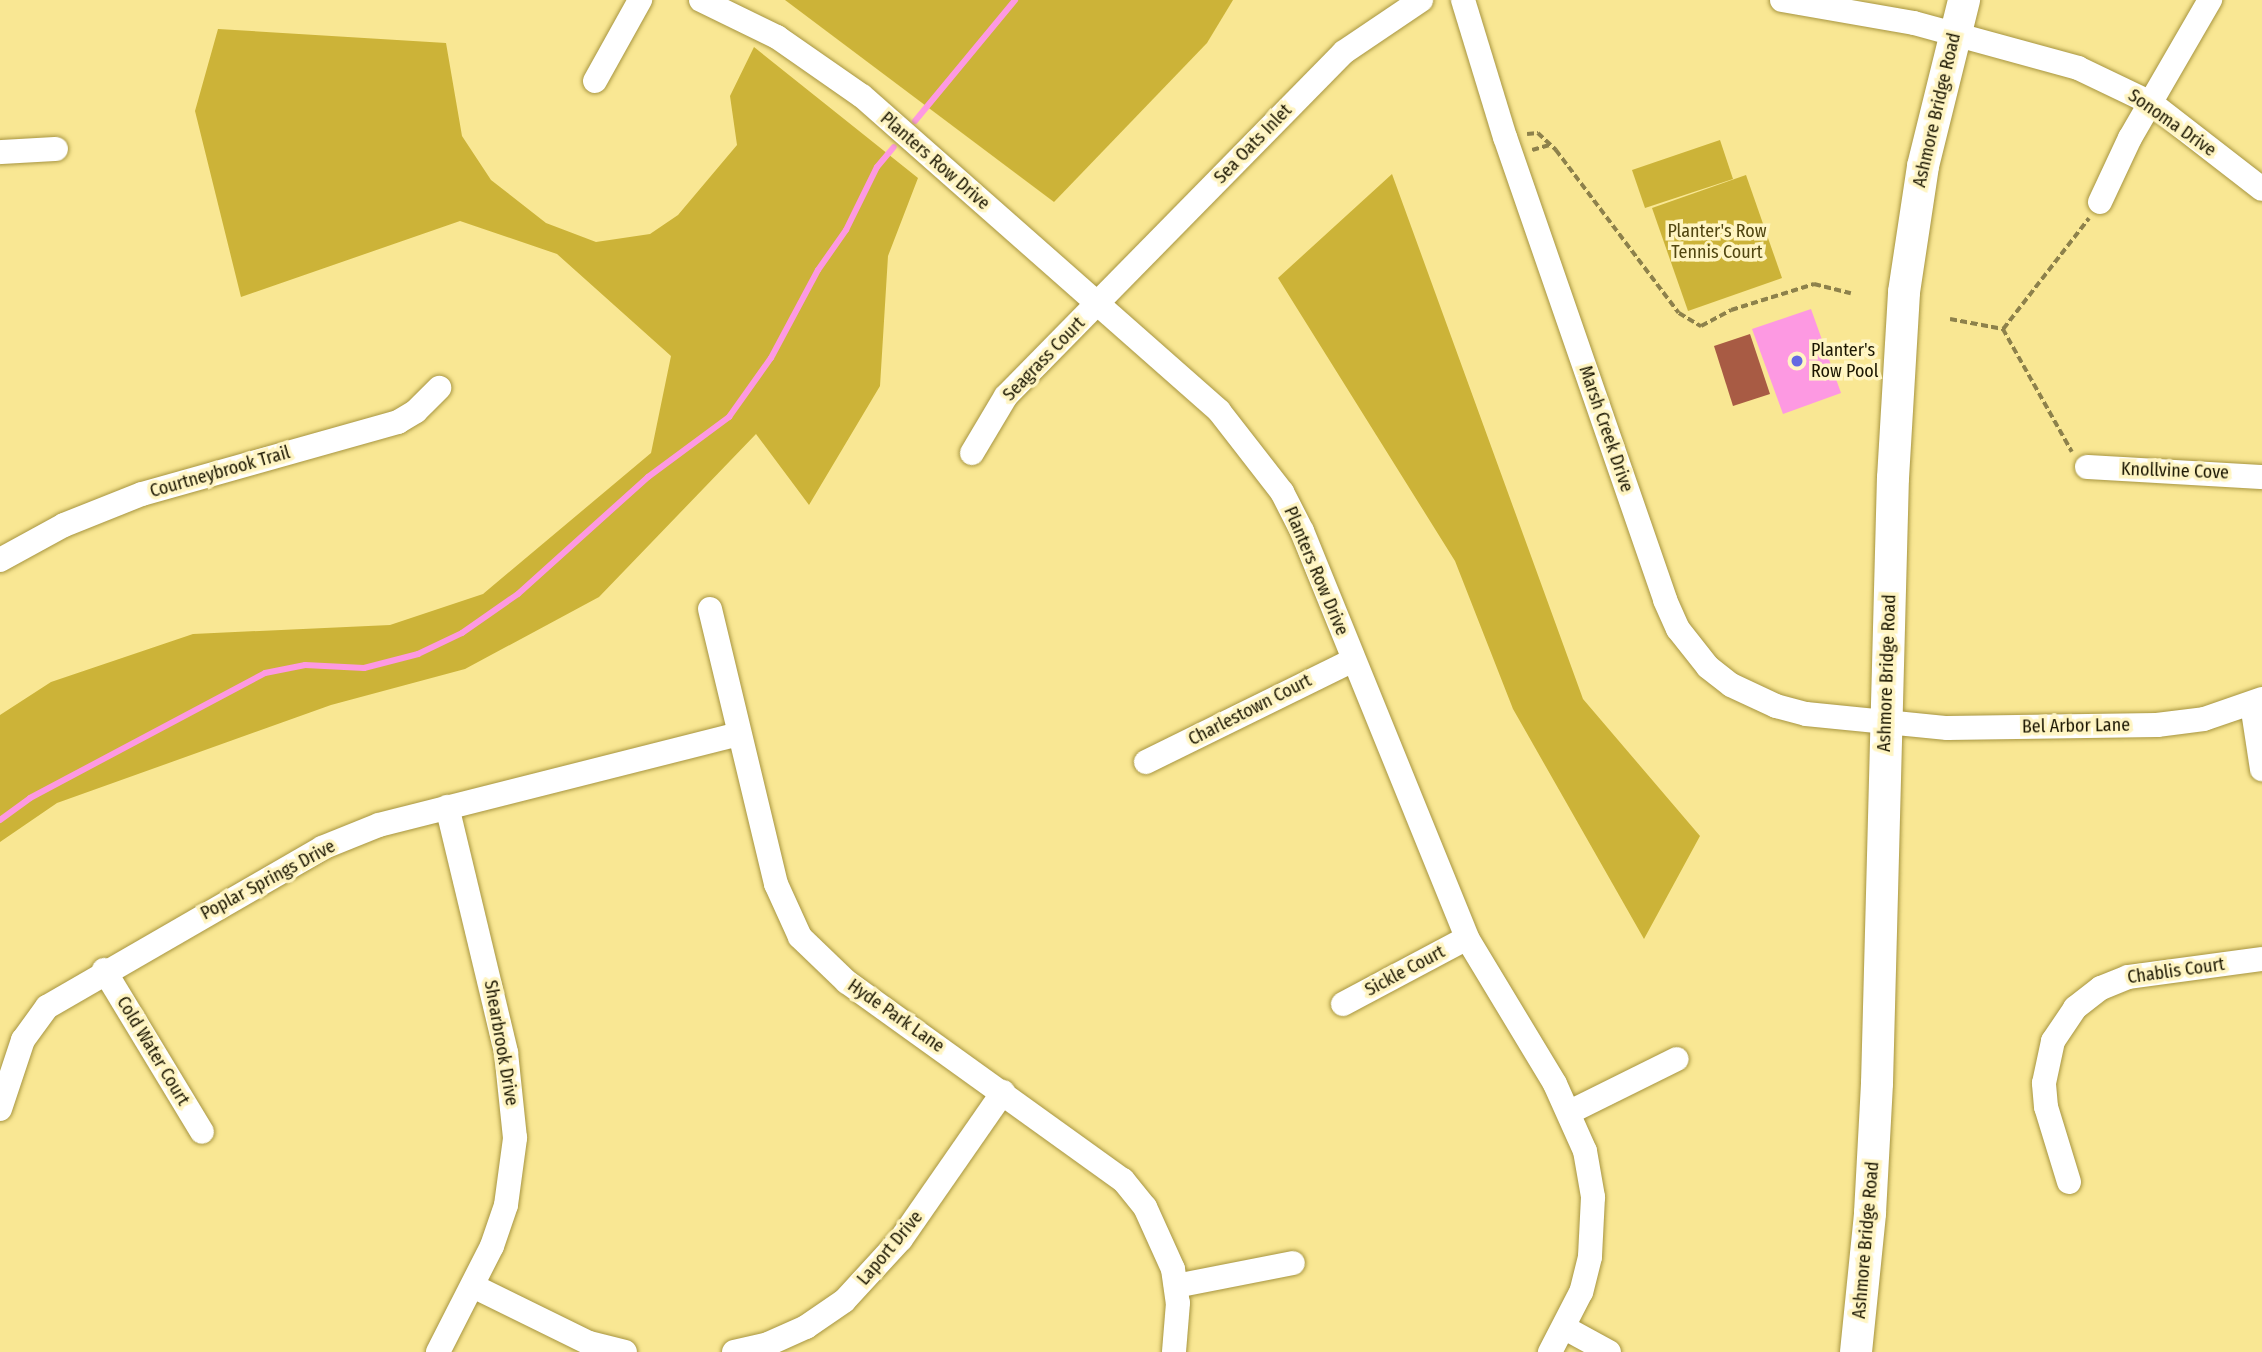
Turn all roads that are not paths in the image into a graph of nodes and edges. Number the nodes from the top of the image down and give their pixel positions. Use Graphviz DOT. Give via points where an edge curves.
graph roads {
  1 [pos="640,0"];
  2 [pos="701,0"];
  3 [pos="1421,0"];
  4 [pos="1463,0"];
  5 [pos="1782,0"];
  6 [pos="1964,0"];
  7 [pos="2210,0"];
  8 [pos="1955,33"];
  9 [pos="595,81"];
  10 [pos="2151,103"];
  11 [pos="56,149"];
  12 [pos="0,152"];
  13 [pos="2262,189"];
  14 [pos="2100,202"];
  15 [pos="1097,304"];
  16 [pos="439,388"];
  17 [pos="972,453"];
  18 [pos="2087,467"];
  19 [pos="2262,477"];
  20 [pos="0,560"];
  21 [pos="710,609"];
  22 [pos="1353,660"];
  23 [pos="2257,701"];
  24 [pos="1886,722"];
  25 [pos="740,734"];
  26 [pos="1146,762"];
  27 [pos="2262,769"];
  28 [pos="447,807"];
  29 [pos="1467,938"];
  30 [pos="2262,959"];
  31 [pos="104,970"];
  32 [pos="1343,1004"];
  33 [pos="1677,1059"];
  34 [pos="1003,1092"];
  35 [pos="0,1109"];
  36 [pos="1570,1112"];
  37 [pos="202,1132"];
  38 [pos="2069,1182"];
  39 [pos="1293,1263"];
  40 [pos="475,1286"];
  41 [pos="1176,1286"];
  42 [pos="1564,1328"];
  43 [pos="760,1349"];
  44 [pos="438,1352"];
  45 [pos="625,1352"];
  46 [pos="734,1352"];
  47 [pos="1174,1352"];
  48 [pos="1550,1352"];
  49 [pos="1609,1352"];
  50 [pos="1856,1352"];
  1 -- 9 [label="street"];
  2 -- 15 [label="street, Planters Row Drive" via="777,37 862,96"];
  3 -- 15 [label="street, Sea Oats Inlet" via="1344,52"];
  4 -- 24 [label="street, Marsh Creek Drive" via="1508,147 1678,629 1708,667 1753,697 1806,714"];
  5 -- 8 [label="street"];
  6 -- 8 [label="main road, Ashmore Bridge Road"];
  7 -- 10 [label="street"];
  8 -- 10 [label="street, Sonoma Drive" via="2078,68"];
  8 -- 24 [label="main road, Ashmore Bridge Road" via="1923,166 1904,292"];
  10 -- 13 [label="street, Sonoma Drive"];
  10 -- 14 [label="street"];
  11 -- 12 [label="street"];
  15 -- 17 [label="street, Seagrass Court" via="1006,396"];
  15 -- 22 [label="street, Planters Row Drive" via="1219,411 1260,459 1302,531"];
  16 -- 20 [label="street, Courtneybrook Trail" via="398,422 142,494 64,525"];
  18 -- 19 [label="street, Knollvine Cove"];
  21 -- 25 [label="street, Hyde Park Lane"];
  22 -- 26 [label="street, Charlestown Court"];
  22 -- 29 [label="street, Planters Row Drive"];
  23 -- 24 [label="street, Bel Arbor Lane" via="2204,719 2157,725 1947,728"];
  23 -- 27 [label="street"];
  24 -- 50 [label="main road, Ashmore Bridge Road" via="1876,1110"];
  25 -- 28 [label="street, Poplar Springs Drive"];
  25 -- 34 [label="street, Hyde Park Lane" via="776,884 800,937 847,982"];
  28 -- 31 [label="street, Poplar Springs Drive" via="379,825 322,848"];
  28 -- 40 [label="street, Shearbrook Drive" via="489,975 514,1111 506,1205"];
  29 -- 32 [label="street, Sickle Court"];
  29 -- 36 [label="street, Planters Row Drive"];
  30 -- 38 [label="street, Chablis Court" via="2128,977 2101,988 2075,1008 2053,1041 2044,1083 2046,1107"];
  31 -- 35 [label="street, Poplar Springs Drive" via="39,1014 23,1040"];
  31 -- 37 [label="street, Cold Water Court"];
  33 -- 36 [label="street"];
  34 -- 41 [label="street, Hyde Park Lane" via="1123,1180 1162,1237"];
  34 -- 43 [label="street, Laport Drive" via="876,1270 844,1301"];
  36 -- 42 [label="street, Planters Row Drive" via="1588,1165 1594,1225 1581,1292"];
  39 -- 41 [label="street"];
  40 -- 44 [label="street, Shearbrook Drive"];
  40 -- 45 [label="street" via="589,1343"];
  41 -- 47 [label="street, Hyde Park Lane"];
  42 -- 48 [label="street, Planters Row Drive"];
  42 -- 49 [label="street"];
  43 -- 46 [label="street, Laport Drive"];
}
